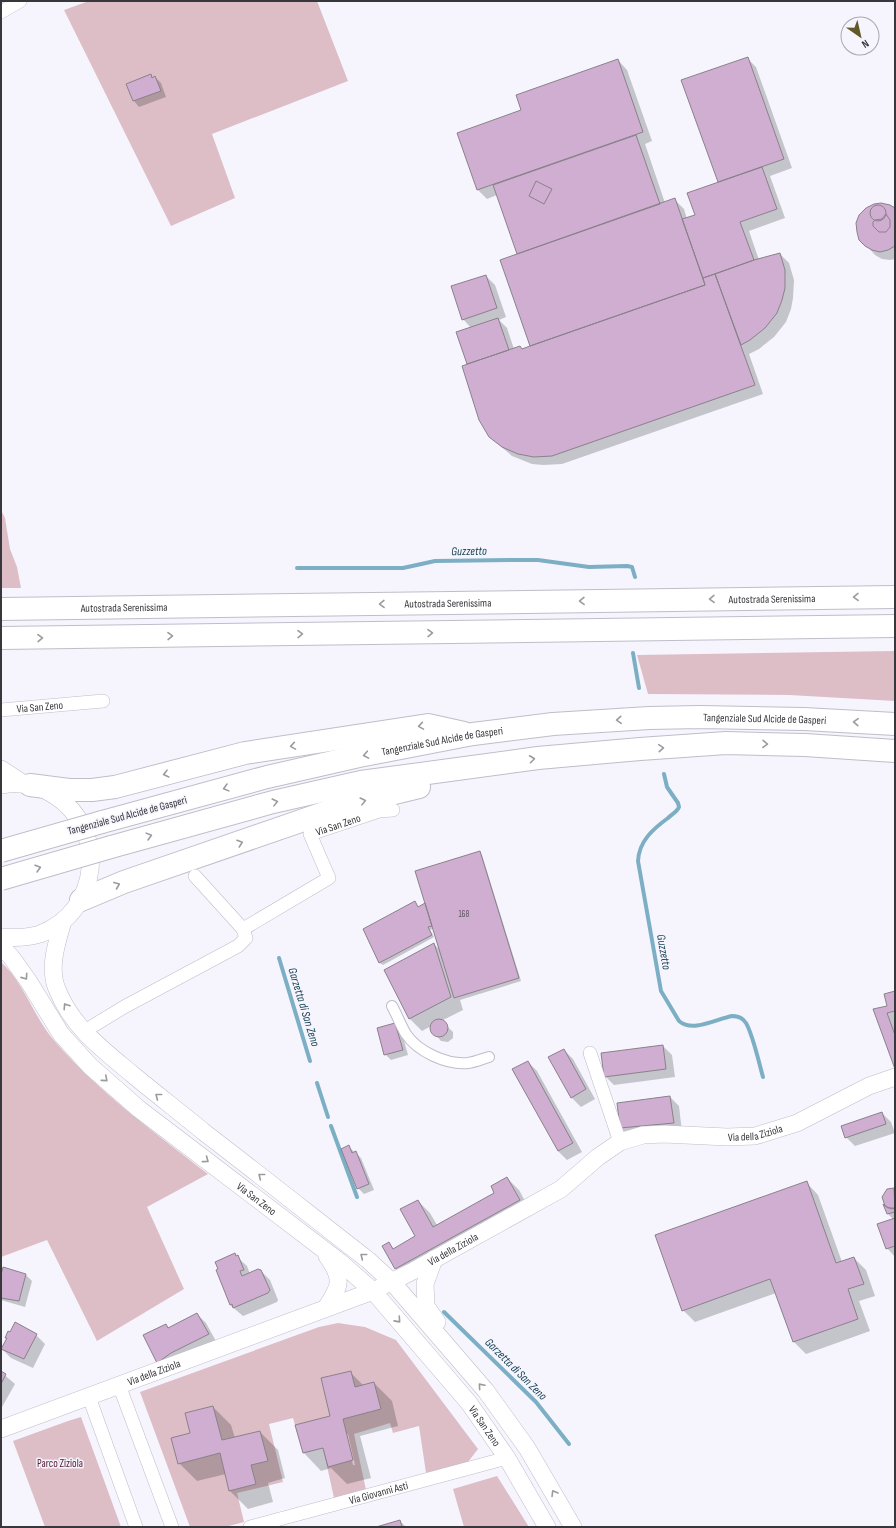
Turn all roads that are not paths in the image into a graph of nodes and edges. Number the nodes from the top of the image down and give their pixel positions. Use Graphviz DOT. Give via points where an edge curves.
graph roads {
  1 [pos="20,1"];
  2 [pos="1,12"];
  3 [pos="895,596"];
  4 [pos="1,609"];
  5 [pos="895,626"];
  6 [pos="1,638"];
  7 [pos="103,701"];
  8 [pos="1,710"];
  9 [pos="895,724"];
  10 [pos="473,734"];
  11 [pos="895,752"];
  12 [pos="493,764"];
  13 [pos="1,769"];
  14 [pos="1,785"];
  15 [pos="27,785"];
  16 [pos="393,810"];
  17 [pos="1,851"];
  18 [pos="195,876"];
  19 [pos="1,879"];
  20 [pos="81,900"];
  21 [pos="63,921"];
  22 [pos="243,929"];
  23 [pos="1,937"];
  24 [pos="1,946"];
  25 [pos="392,1006"];
  26 [pos="83,1032"];
  27 [pos="590,1053"];
  28 [pos="489,1057"];
  29 [pos="895,1077"];
  30 [pos="620,1142"];
  31 [pos="322,1248"];
  32 [pos="434,1259"];
  33 [pos="392,1282"];
  34 [pos="373,1291"];
  35 [pos="326,1308"];
  36 [pos="466,1369"];
  37 [pos="120,1385"];
  38 [pos="89,1397"];
  39 [pos="1,1429"];
  40 [pos="527,1448"];
  41 [pos="508,1458"];
  42 [pos="136,1527"];
  43 [pos="172,1527"];
  44 [pos="250,1527"];
  45 [pos="547,1527"];
  46 [pos="573,1527"];
  1 -- 2 [label="street"];
  3 -- 4 [label="highway, Autostrada Serenissima, one-way"];
  6 -- 5 [label="highway, one-way"];
  7 -- 8 [label="street, Via San Zeno"];
  9 -- 10 [label="highway, Tangenziale Sud Alcide de Gasperi, one-way" via="804,719 649,718 553,724"];
  10 -- 15 [label="highway, one-way" via="428,725 245,753 115,787 69,790"];
  10 -- 17 [label="highway, Tangenziale Sud Alcide de Gasperi, one-way, bridge" via="267,777"];
  12 -- 11 [label="highway, one-way" via="726,743"];
  19 -- 12 [label="highway, one-way, bridge" via="273,802 361,782"];
  20 -- 12 [label="highway, one-way" via="124,882 353,803 469,774"];
  13 -- 15 [label="street, Via San Zeno"];
  14 -- 15 [label="street, Via San Zeno"];
  15 -- 20 [label="street, Via San Zeno" via="62,800 85,829 91,859 88,885"];
  16 -- 22 [label="street, Via San Zeno" via="379,811 310,834 329,878"];
  18 -- 22 [label="street"];
  20 -- 21 [label="street, Via San Zeno"];
  21 -- 23 [label="street, Via San Zeno" via="40,934 19,938"];
  26 -- 21 [label="street, Via San Zeno, one-way" via="61,998 53,973 55,948"];
  22 -- 26 [label="street" via="246,938 238,946"];
  24 -- 31 [label="street, Via San Zeno, one-way" via="12,958 61,1034 90,1066 139,1109"];
  25 -- 28 [label="street" via="406,1035 418,1047 432,1055 448,1062 468,1063"];
  33 -- 26 [label="street, Via San Zeno, one-way" via="368,1260 154,1092"];
  27 -- 30 [label="street"];
  29 -- 30 [label="street, Via della Ziziola" via="869,1086 798,1123 755,1136 664,1134 643,1135"];
  30 -- 32 [label="street, Via della Ziziola" via="561,1189"];
  31 -- 34 [label="street, Via San Zeno"];
  31 -- 35 [label="street" via="335,1267 339,1280 336,1292"];
  32 -- 33 [label="street, Via della Ziziola"];
  32 -- 36 [label="street" via="425,1284 426,1306 459,1349"];
  33 -- 34 [label="street, Via della Ziziola"];
  33 -- 36 [label="street, Via San Zeno"];
  34 -- 35 [label="street, Via della Ziziola"];
  34 -- 41 [label="street, Via San Zeno, one-way" via="469,1403"];
  35 -- 37 [label="street, Via della Ziziola"];
  40 -- 36 [label="street, Via San Zeno, one-way" via="486,1391"];
  37 -- 38 [label="street, Via della Ziziola"];
  37 -- 43 [label="street"];
  38 -- 39 [label="street, Via della Ziziola"];
  38 -- 42 [label="street"];
  40 -- 41 [label="street, Via San Zeno"];
  46 -- 40 [label="street, Via San Zeno, one-way"];
  41 -- 44 [label="street, Via Giovanni Asti"];
  41 -- 45 [label="street, Via San Zeno"];
}
